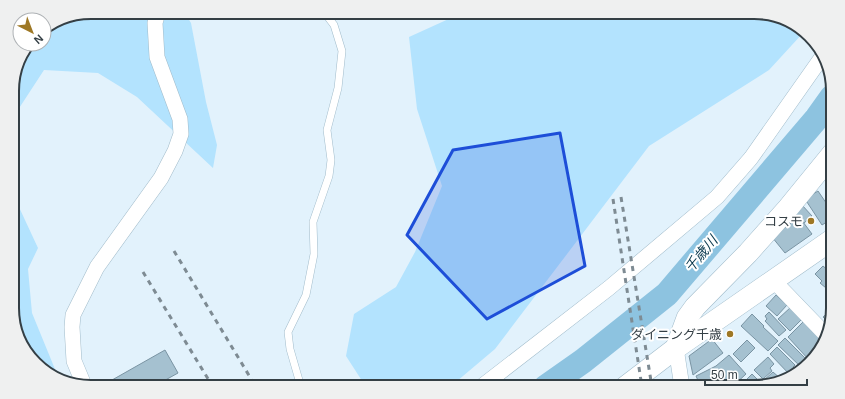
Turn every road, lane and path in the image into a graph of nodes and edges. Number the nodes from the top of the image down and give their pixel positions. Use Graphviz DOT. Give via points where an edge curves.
graph roads {
  1 [pos="156,19"];
  2 [pos="329,19"];
  3 [pos="819,61"];
  4 [pos="826,161"];
  5 [pos="826,244"];
  6 [pos="773,280"];
  7 [pos="822,331"];
  8 [pos="676,348"];
  9 [pos="81,379"];
  10 [pos="299,380"];
  11 [pos="489,380"];
  12 [pos="634,380"];
  13 [pos="681,380"];
  1 -- 9 [label="street" via="157,57 180,118 181,134 161,178 97,267 73,315 74,361"];
  2 -- 10 [label="lane" via="334,25 342,51 338,88 327,130 331,160 329,176 313,222 314,254 306,295 288,332"];
  3 -- 11 [label="street" via="751,158 717,197 609,288"];
  4 -- 8 [label="street" via="789,207 695,307 687,318"];
  5 -- 6 [label="street"];
  6 -- 7 [label="street"];
  6 -- 8 [label="street"];
  8 -- 12 [label="street"];
  8 -- 13 [label="street"];
}
